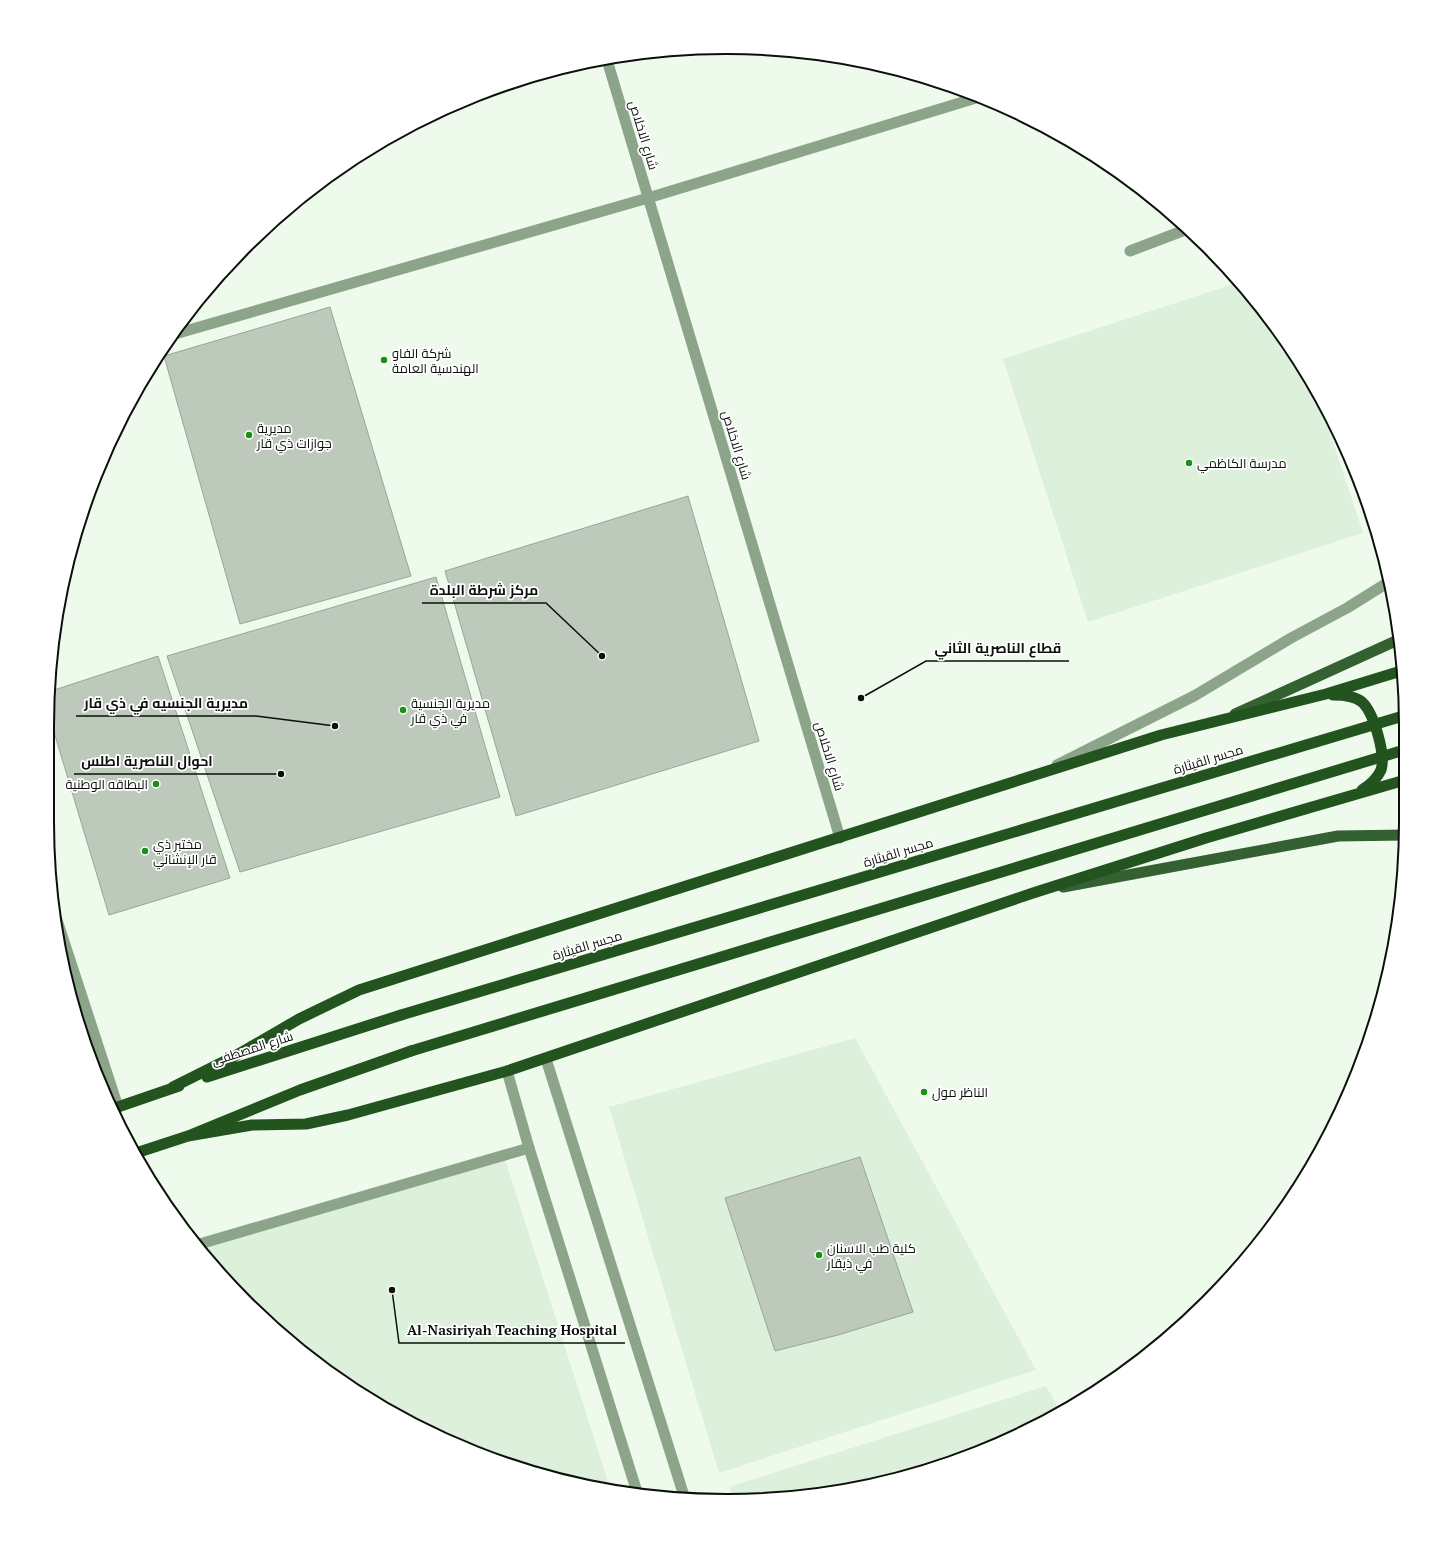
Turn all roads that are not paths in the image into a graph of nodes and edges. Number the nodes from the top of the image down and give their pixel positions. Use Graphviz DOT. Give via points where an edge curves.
graph roads {
  1 [pos="608,65"];
  2 [pos="970,100"];
  3 [pos="648,198"];
  4 [pos="1181,231"];
  5 [pos="1130,251"];
  6 [pos="182,332"];
  7 [pos="1384,585"];
  8 [pos="1393,642"];
  9 [pos="1397,672"];
  10 [pos="1326,694"];
  11 [pos="1399,717"];
  12 [pos="1225,718"];
  13 [pos="1399,752"];
  14 [pos="1037,775"];
  15 [pos="1399,782"];
  16 [pos="1355,795"];
  17 [pos="1399,835"];
  18 [pos="840,838"];
  19 [pos="1033,893"];
  20 [pos="67,952"];
  21 [pos="401,1015"];
  22 [pos="546,1059"];
  23 [pos="507,1071"];
  24 [pos="108,1086"];
  25 [pos="174,1088"];
  26 [pos="118,1107"];
  27 [pos="188,1136"];
  28 [pos="528,1148"];
  29 [pos="141,1152"];
  30 [pos="203,1243"];
  31 [pos="637,1488"];
  32 [pos="683,1493"];
  1 -- 3 [label="street, شارع الاخلاص"];
  2 -- 3 [label="street"];
  3 -- 6 [label="street"];
  3 -- 18 [label="street, شارع الاخلاص"];
  4 -- 5 [label="street"];
  7 -- 14 [label="street" via="1194,696"];
  8 -- 12 [label="main road"];
  9 -- 10 [label="highway"];
  10 -- 12 [label="highway"];
  10 -- 16 [label="highway" via="1347,695 1362,702 1372,717 1378,734 1381,769 1372,783"];
  11 -- 21 [label="highway, مجسر القيثارة, bridge"];
  12 -- 14 [label="highway" via="1161,735"];
  13 -- 27 [label="highway, bridge" via="411,1051 300,1090"];
  14 -- 18 [label="highway"];
  15 -- 16 [label="highway"];
  16 -- 19 [label="highway" via="1206,838"];
  17 -- 19 [label="main road" via="1338,836"];
  18 -- 25 [label="highway" via="359,990 299,1019"];
  19 -- 22 [label="highway"];
  20 -- 24 [label="street"];
  21 -- 25 [label="highway, شارع المصطفى"];
  22 -- 23 [label="highway"];
  22 -- 32 [label="street"];
  23 -- 27 [label="highway" via="348,1115 306,1124 252,1125"];
  23 -- 28 [label="street"];
  25 -- 26 [label="highway, شارع المصطفى"];
  27 -- 29 [label="highway"];
  28 -- 30 [label="street"];
  28 -- 31 [label="street"];
}
